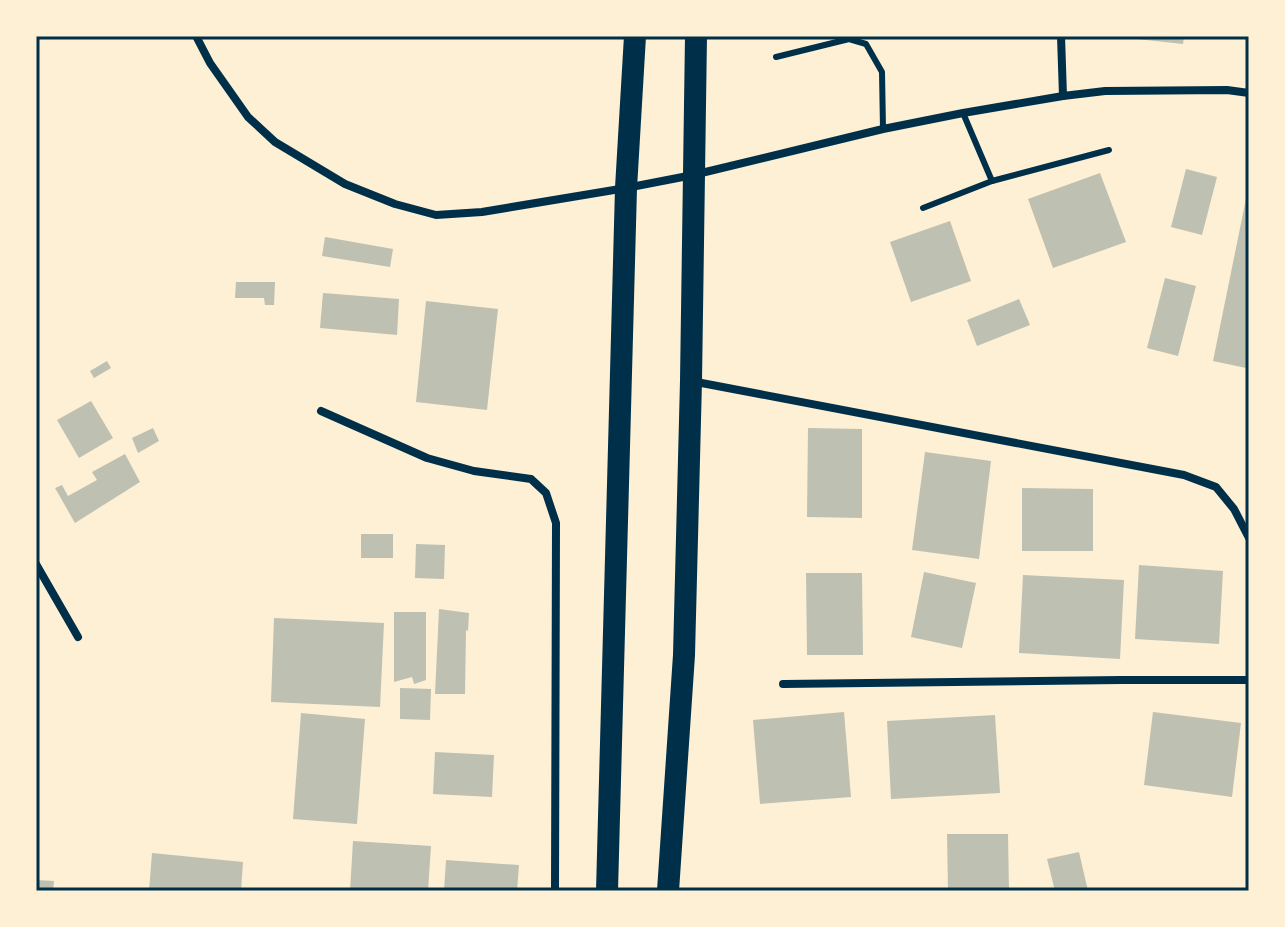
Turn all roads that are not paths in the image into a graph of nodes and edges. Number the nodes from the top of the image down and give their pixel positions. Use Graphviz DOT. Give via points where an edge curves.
graph roads {
  1 [pos="196,36"];
  2 [pos="635,36"];
  3 [pos="696,36"];
  4 [pos="1061,36"];
  5 [pos="776,57"];
  6 [pos="1249,93"];
  7 [pos="1063,96"];
  8 [pos="963,113"];
  9 [pos="883,129"];
  10 [pos="1109,150"];
  11 [pos="693,175"];
  12 [pos="992,181"];
  13 [pos="626,188"];
  14 [pos="923,208"];
  15 [pos="691,381"];
  16 [pos="321,411"];
  17 [pos="1249,538"];
  18 [pos="36,564"];
  19 [pos="78,637"];
  20 [pos="1249,680"];
  21 [pos="783,684"];
  22 [pos="555,891"];
  23 [pos="607,891"];
  24 [pos="668,891"];
  1 -- 13 [label="street" via="248,117 275,142 345,184 395,204 436,215 482,212"];
  2 -- 13 [label="highway"];
  3 -- 11 [label="highway"];
  4 -- 7 [label="street"];
  5 -- 9 [label="lane" via="849,39 866,44 882,72"];
  6 -- 7 [label="street" via="1105,91"];
  7 -- 8 [label="street"];
  8 -- 9 [label="street"];
  8 -- 12 [label="lane"];
  9 -- 11 [label="street"];
  10 -- 12 [label="lane"];
  11 -- 13 [label="street"];
  11 -- 15 [label="highway"];
  12 -- 14 [label="lane"];
  13 -- 23 [label="highway"];
  15 -- 17 [label="street" via="1184,475 1216,487"];
  15 -- 24 [label="highway" via="684,655"];
  16 -- 22 [label="street" via="427,458 531,479 546,493 556,523"];
  18 -- 19 [label="street"];
  20 -- 21 [label="street"];
}
